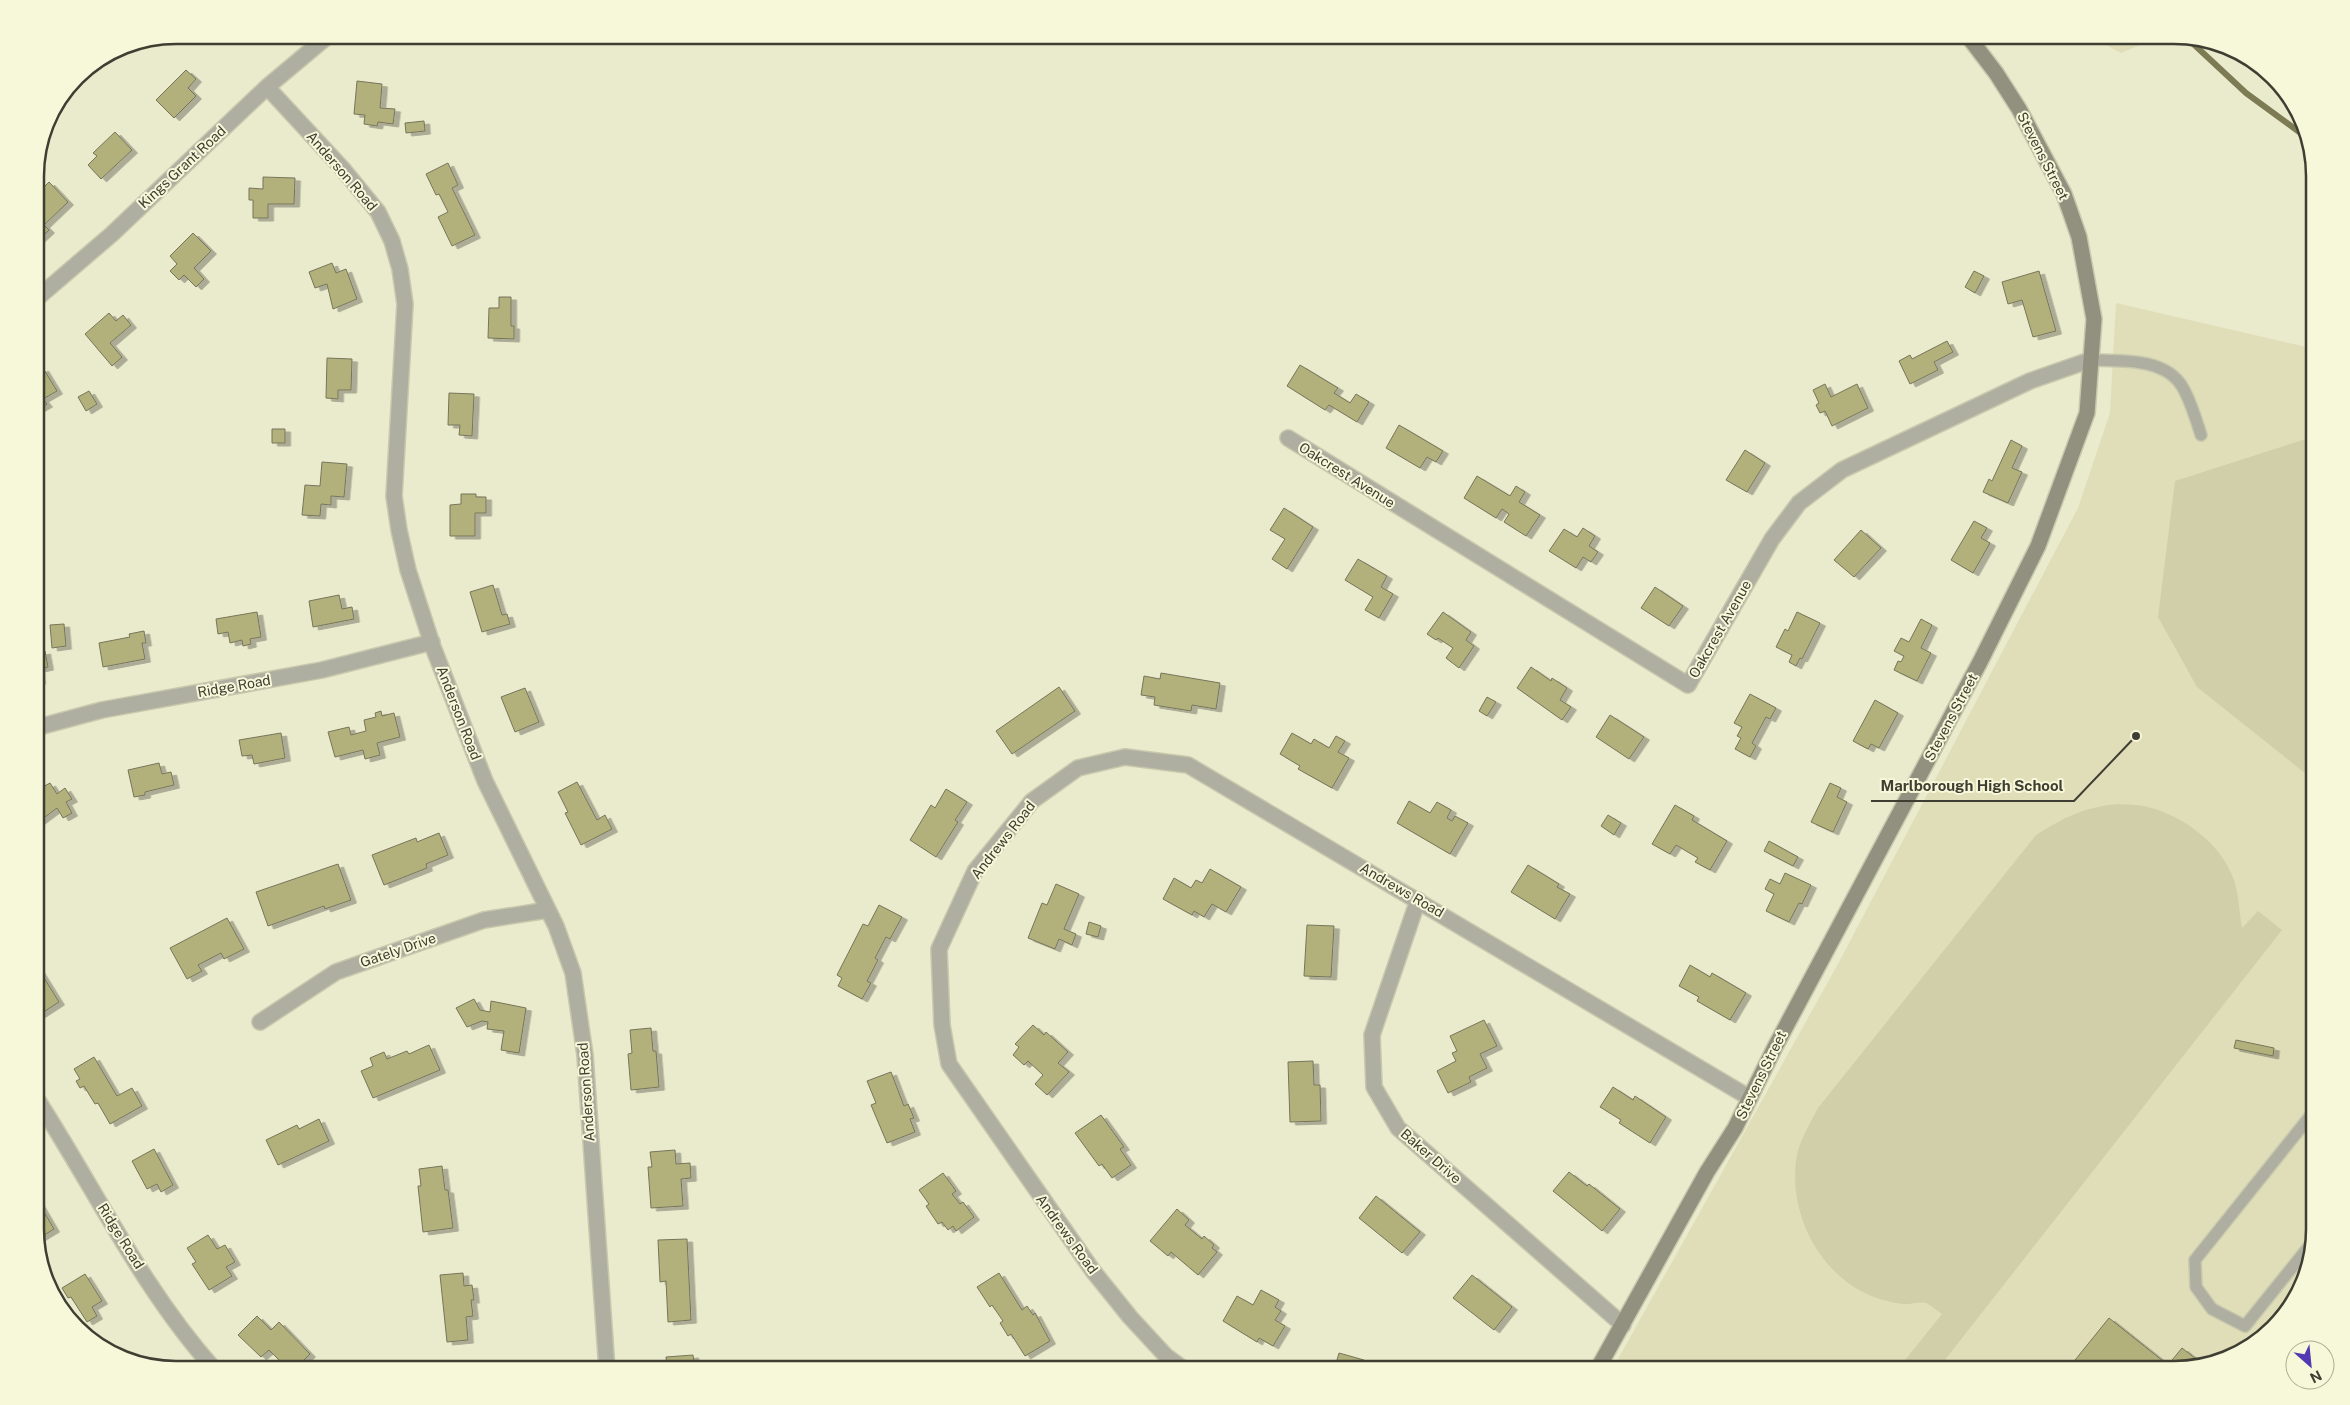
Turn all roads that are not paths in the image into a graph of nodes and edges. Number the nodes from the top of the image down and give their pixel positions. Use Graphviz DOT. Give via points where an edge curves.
graph roads {
  1 [pos="318,44"];
  2 [pos="1974,44"];
  3 [pos="267,87"];
  4 [pos="44,292"];
  5 [pos="2090,360"];
  6 [pos="2201,435"];
  7 [pos="1288,438"];
  8 [pos="432,642"];
  9 [pos="44,726"];
  10 [pos="1418,900"];
  11 [pos="548,910"];
  12 [pos="260,1022"];
  13 [pos="1750,1098"];
  14 [pos="44,1111"];
  15 [pos="2306,1121"];
  16 [pos="2304,1253"];
  17 [pos="1623,1324"];
  18 [pos="207,1361"];
  19 [pos="605,1361"];
  20 [pos="1173,1361"];
  21 [pos="1602,1361"];
  1 -- 3 [label="street, Kings Grant Road"];
  2 -- 5 [label="street, Stevens Street" via="2019,109 2064,194 2079,238 2088,280 2094,319"];
  3 -- 4 [label="street, Kings Grant Road" via="112,234"];
  3 -- 8 [label="street, Anderson Road" via="378,212 392,241 405,304 394,496 408,570"];
  5 -- 6 [label="lane" via="2152,365 2170,374 2182,386"];
  5 -- 7 [label="street, Oakcrest Avenue" via="2030,381 1842,470 1799,503 1772,539 1688,685"];
  5 -- 13 [label="street, Stevens Street" via="2087,413 2038,546"];
  8 -- 9 [label="street, Ridge Road" via="322,670 102,710"];
  8 -- 11 [label="street, Anderson Road" via="485,781"];
  10 -- 13 [label="street, Andrews Road"];
  10 -- 17 [label="street, Baker Drive" via="1372,1035 1374,1087 1398,1128"];
  10 -- 20 [label="street, Andrews Road" via="1188,765 1125,757 1078,768 1032,801 975,871 939,949 942,1025 950,1064 1093,1271"];
  11 -- 12 [label="street, Gately Drive" via="484,920 336,972"];
  11 -- 19 [label="street, Anderson Road" via="573,973 585,1055"];
  13 -- 17 [label="street, Stevens Street"];
  14 -- 18 [label="street, Ridge Road" via="142,1270 190,1342"];
  15 -- 16 [label="lane" via="2195,1260 2196,1288 2212,1309 2245,1326"];
  17 -- 21 [label="street, Stevens Street"];
}
